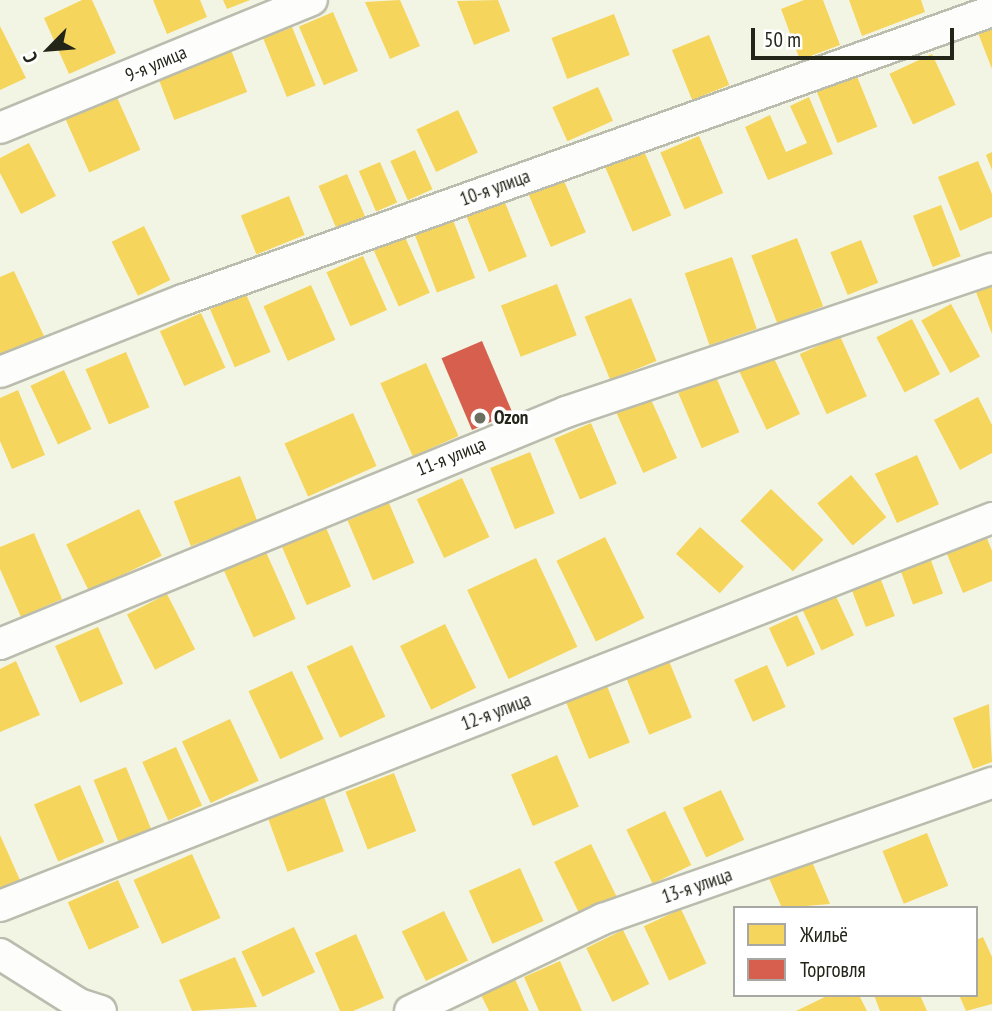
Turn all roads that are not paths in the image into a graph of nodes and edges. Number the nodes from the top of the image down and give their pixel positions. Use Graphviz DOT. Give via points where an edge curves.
graph roads {
  1 [pos="312,0"];
  2 [pos="992,11"];
  3 [pos="0,128"];
  4 [pos="992,269"];
  5 [pos="0,372"];
  6 [pos="992,518"];
  7 [pos="0,644"];
  8 [pos="992,783"];
  9 [pos="0,906"];
  10 [pos="0,954"];
  11 [pos="86,1009"];
  12 [pos="411,1011"];
  1 -- 3 [label="street, 9-я улица"];
  2 -- 5 [label="street, 10-я улица" via="183,300"];
  4 -- 7 [label="street, 11-я улица" via="566,412"];
  6 -- 9 [label="street, 12-я улица"];
  8 -- 12 [label="street, 13-я улица" via="603,919"];
  10 -- 11 [label="street"];
}
